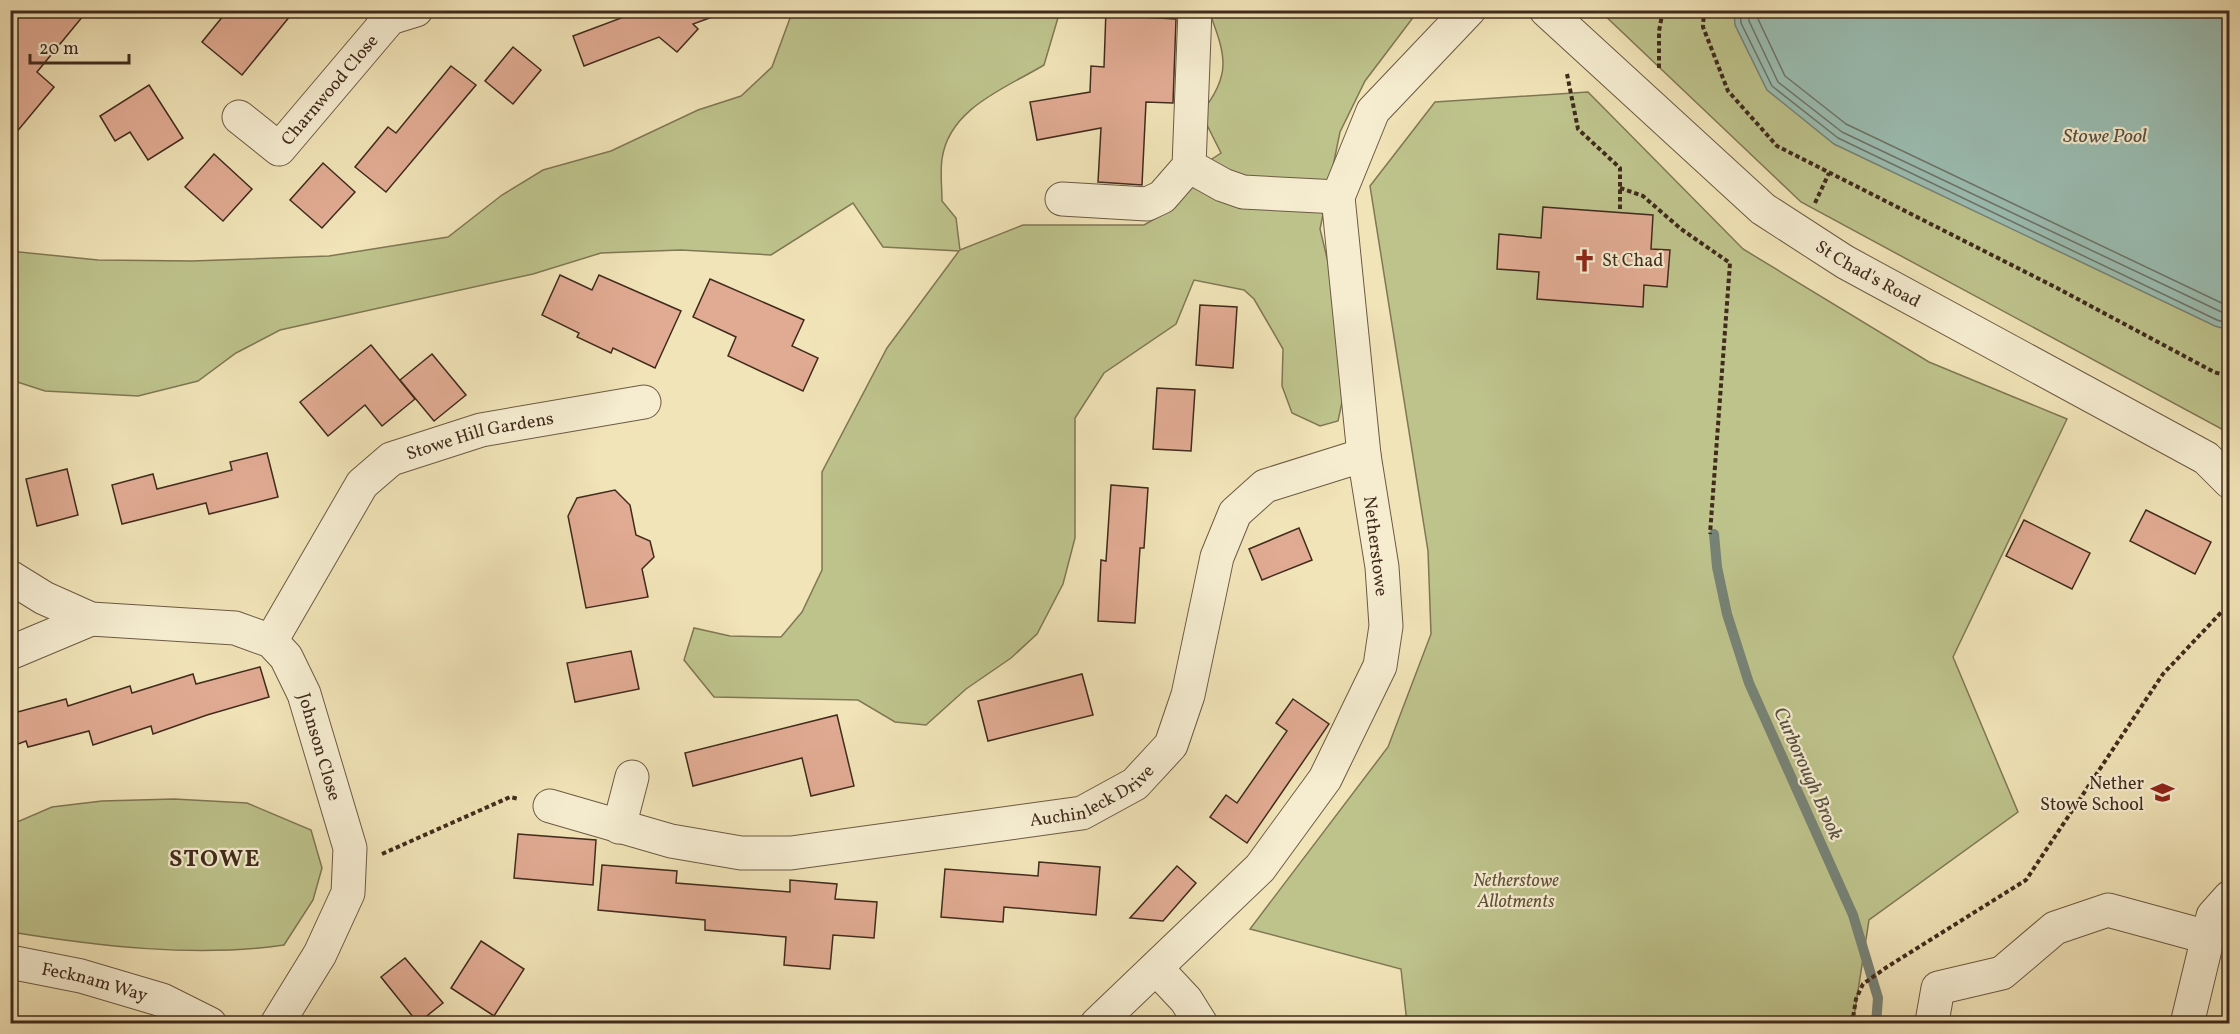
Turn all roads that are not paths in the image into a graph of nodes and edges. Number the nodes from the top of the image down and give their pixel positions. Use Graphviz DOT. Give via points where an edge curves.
graph roads {
  1 [pos="1195,10"];
  2 [pos="1469,10"];
  3 [pos="1546,10"];
  4 [pos="396,13"];
  5 [pos="239,117"];
  6 [pos="1189,166"];
  7 [pos="1338,197"];
  8 [pos="1062,199"];
  9 [pos="644,402"];
  10 [pos="1364,455"];
  11 [pos="2229,482"];
  12 [pos="10,577"];
  13 [pos="91,619"];
  14 [pos="271,641"];
  15 [pos="10,653"];
  16 [pos="632,777"];
  17 [pos="550,806"];
  18 [pos="619,827"];
  19 [pos="2229,897"];
  20 [pos="2208,937"];
  21 [pos="10,962"];
  22 [pos="1156,968"];
  23 [pos="1932,1022"];
  24 [pos="210,1023"];
  25 [pos="277,1023"];
  26 [pos="1097,1023"];
  27 [pos="1201,1023"];
  28 [pos="2187,1023"];
  1 -- 6 [label="street"];
  2 -- 7 [label="street, Netherstowe" via="1373,111"];
  3 -- 11 [label="street, St Chad's Road" via="1763,209 1845,262 2206,458"];
  4 -- 5 [label="street, Charnwood Close" via="279,149"];
  6 -- 7 [label="street" via="1243,192"];
  6 -- 8 [label="street" via="1162,197 1146,204"];
  7 -- 10 [label="street, Netherstowe"];
  9 -- 14 [label="street, Stowe Hill Gardens" via="481,430 392,459 362,484"];
  10 -- 18 [label="street, Auchinleck Drive" via="1265,486 1235,513 1217,557 1188,695 1171,745 1135,784 1082,813 791,853 741,853"];
  10 -- 22 [label="street, Netherstowe" via="1382,567 1386,626 1380,666 1325,779 1260,868"];
  12 -- 13 [label="street"];
  13 -- 14 [label="street" via="235,628"];
  13 -- 15 [label="street"];
  14 -- 25 [label="street, Johnson Close" via="286,657 304,694 350,848 348,893 320,954"];
  16 -- 18 [label="street"];
  17 -- 18 [label="street, Auchinleck Drive"];
  19 -- 20 [label="street" via="2213,916"];
  20 -- 23 [label="street" via="2108,910 2055,928 2002,973 1938,988"];
  20 -- 28 [label="street"];
  21 -- 24 [label="street, Fecknam Way" via="81,976 162,1000"];
  22 -- 26 [label="street, Netherstowe"];
  22 -- 27 [label="street"];
}
